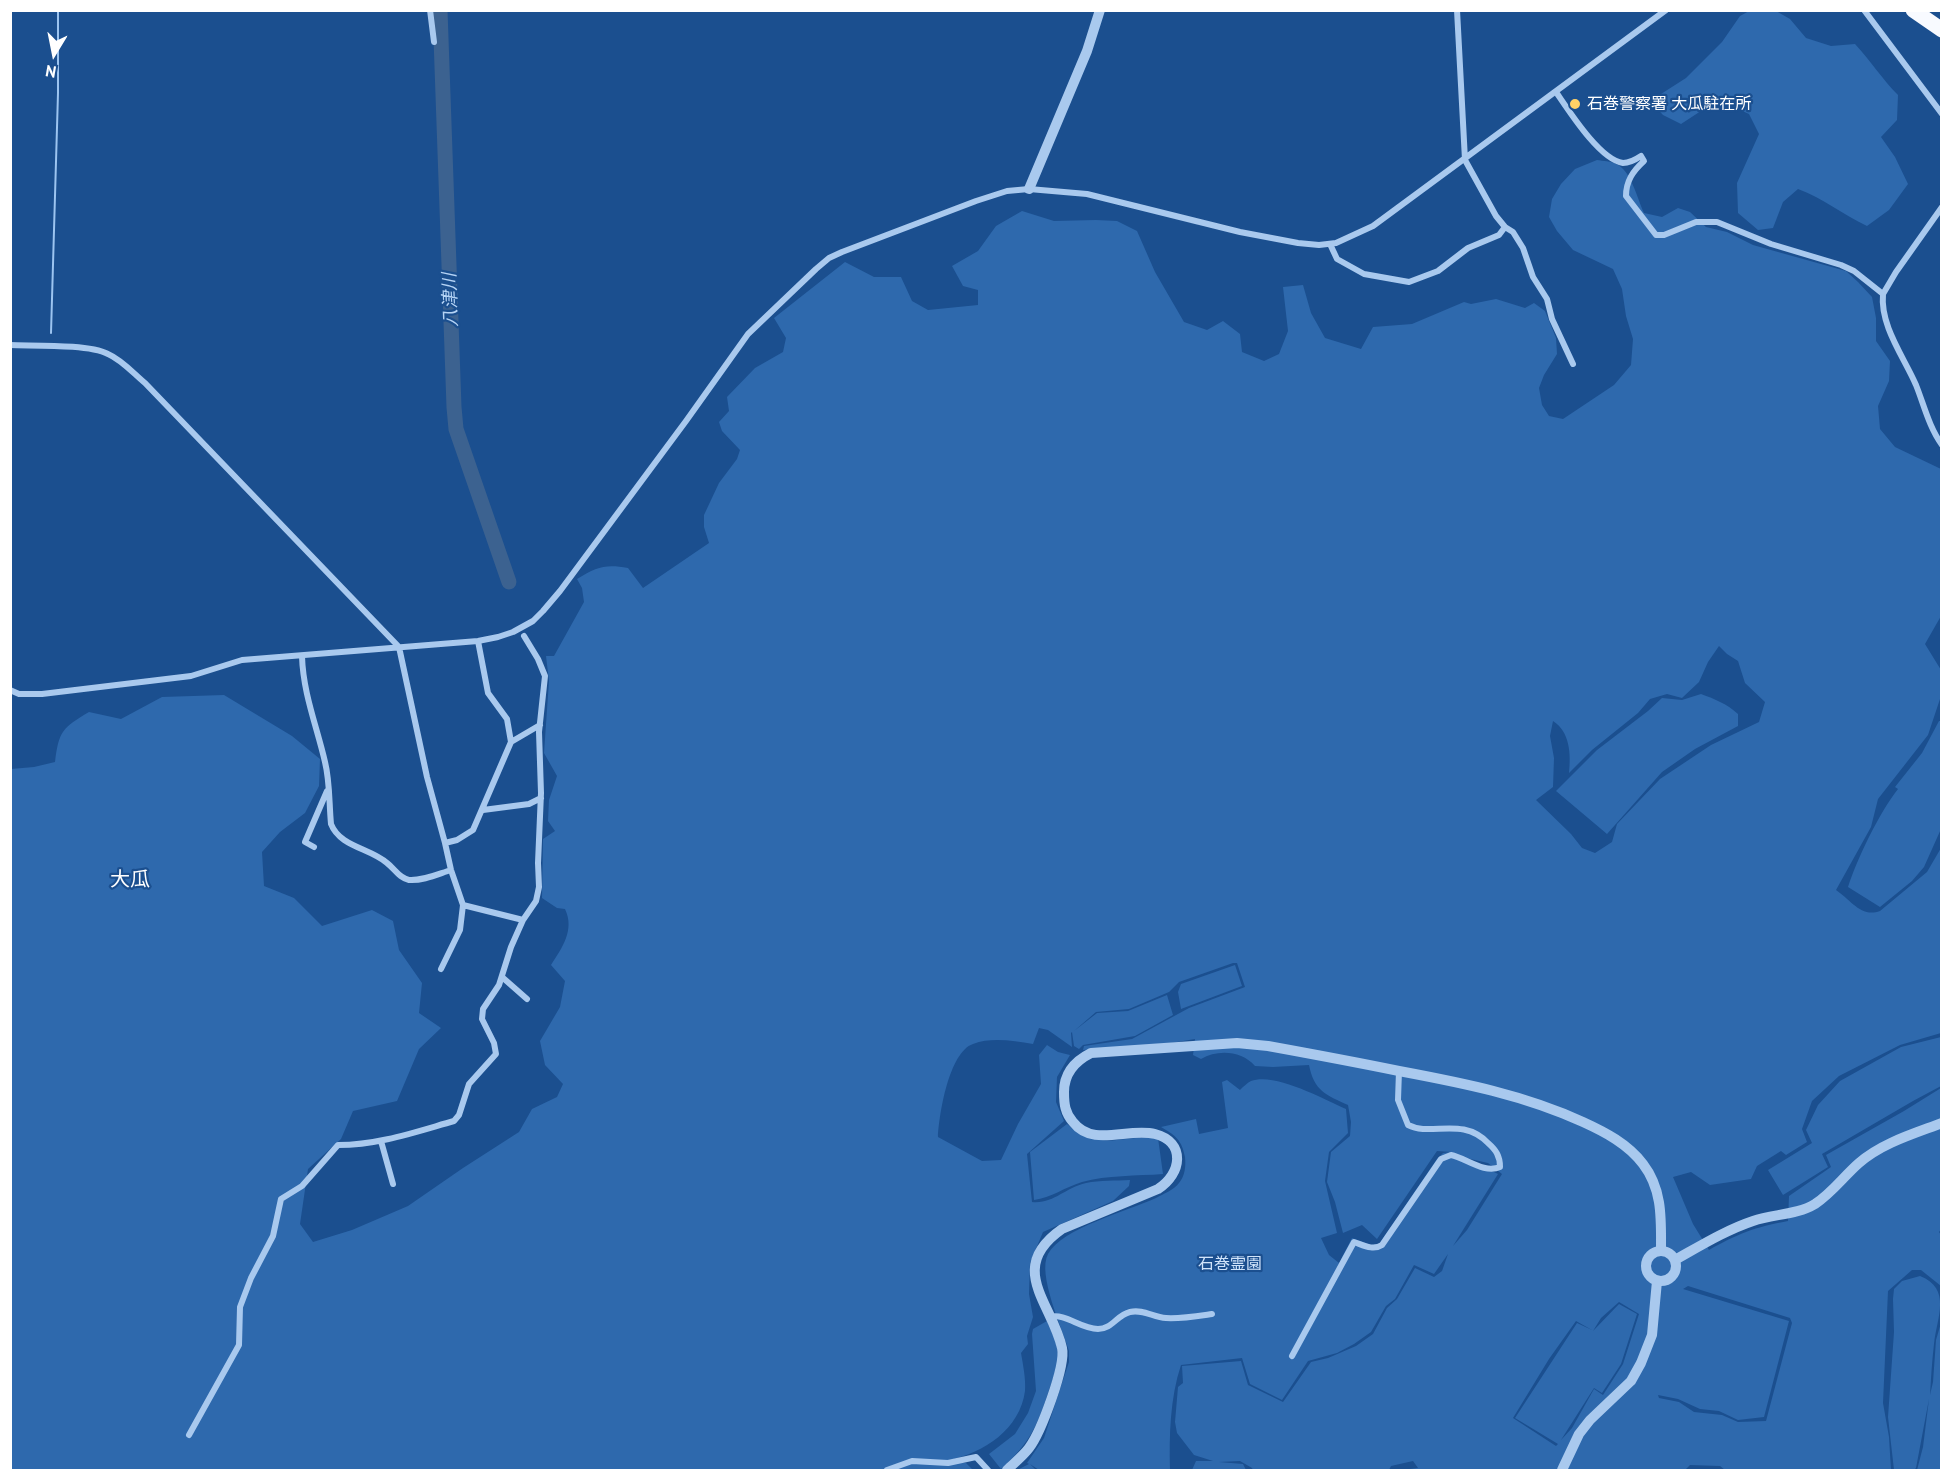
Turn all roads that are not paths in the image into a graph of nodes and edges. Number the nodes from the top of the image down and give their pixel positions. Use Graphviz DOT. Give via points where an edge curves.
graph roads {
  1 [pos="430,10"];
  2 [pos="1100,10"];
  3 [pos="1457,10"];
  4 [pos="1666,10"];
  5 [pos="1864,10"];
  6 [pos="1913,10"];
  7 [pos="1941,30"];
  8 [pos="434,42"];
  9 [pos="1556,92"];
  10 [pos="1941,114"];
  11 [pos="1466,160"];
  12 [pos="1029,189"];
  13 [pos="1941,207"];
  14 [pos="1505,227"];
  15 [pos="1330,244"];
  16 [pos="1883,294"];
  17 [pos="10,345"];
  18 [pos="1573,364"];
  19 [pos="1941,445"];
  20 [pos="524,636"];
  21 [pos="478,641"];
  22 [pos="399,646"];
  23 [pos="302,656"];
  24 [pos="10,690"];
  25 [pos="540,725"];
  26 [pos="511,742"];
  27 [pos="329,788"];
  28 [pos="541,798"];
  29 [pos="483,810"];
  30 [pos="445,843"];
  31 [pos="314,848"];
  32 [pos="451,870"];
  33 [pos="463,905"];
  34 [pos="523,920"];
  35 [pos="441,969"];
  36 [pos="502,977"];
  37 [pos="527,999"];
  38 [pos="1399,1071"];
  39 [pos="1941,1123"];
  40 [pos="381,1142"];
  41 [pos="393,1184"];
  42 [pos="1661,1251"];
  43 [pos="1675,1260"];
  44 [pos="1657,1281"];
  45 [pos="1212,1314"];
  46 [pos="1050,1317"];
  47 [pos="1292,1356"];
  48 [pos="189,1435"];
  49 [pos="887,1470"];
  50 [pos="988,1470"];
  51 [pos="1007,1470"];
  52 [pos="1562,1470"];
  1 -- 8 [label="street"];
  2 -- 12 [label="street" via="1080,70"];
  3 -- 11 [label="street"];
  4 -- 9 [label="street"];
  5 -- 10 [label="street"];
  6 -- 7 [label="highway"];
  9 -- 11 [label="street"];
  9 -- 16 [label="street" via="1609,156 1628,163 1641,156 1644,161 1632,175 1626,196 1656,235 1696,222 1717,222 1771,244 1841,264"];
  11 -- 14 [label="street"];
  11 -- 15 [label="street" via="1373,226"];
  12 -- 15 [label="street" via="1096,196 1298,243"];
  12 -- 21 [label="street" via="976,201 829,258 748,334 543,611 513,632"];
  13 -- 16 [label="street"];
  14 -- 15 [label="street" via="1499,235 1468,248 1438,271 1409,282 1364,274 1337,259"];
  14 -- 18 [label="street" via="1513,232 1522,248"];
  16 -- 19 [label="street" via="1888,327"];
  17 -- 22 [label="street" via="95,351 120,362 145,383"];
  20 -- 25 [label="street" via="545,676"];
  21 -- 22 [label="street"];
  21 -- 26 [label="street" via="488,693 507,719"];
  22 -- 23 [label="street"];
  22 -- 30 [label="street"];
  23 -- 24 [label="street" via="242,660 191,676 42,694"];
  23 -- 27 [label="street"];
  25 -- 26 [label="street"];
  25 -- 28 [label="street"];
  26 -- 29 [label="street"];
  27 -- 31 [label="street" via="305,842"];
  27 -- 32 [label="street" via="331,824 339,837 386,861 409,880"];
  28 -- 29 [label="street" via="528,804"];
  28 -- 34 [label="street" via="538,894"];
  29 -- 30 [label="street" via="473,830"];
  30 -- 32 [label="street"];
  32 -- 33 [label="street"];
  33 -- 34 [label="street"];
  33 -- 35 [label="street" via="460,930"];
  34 -- 36 [label="street"];
  36 -- 37 [label="street"];
  36 -- 40 [label="street" via="482,1019 496,1054 469,1084 459,1115 454,1121"];
  38 -- 42 [label="street" via="1506,1093 1551,1107 1627,1147 1643,1164 1657,1191"];
  38 -- 46 [label="street" via="1237,1043 1091,1053 1082,1057 1068,1074 1064,1087 1064,1105 1075,1126 1099,1136 1147,1132 1158,1135 1170,1142 1177,1162 1168,1183 1158,1189 1048,1238 1037,1258 1035,1274"];
  38 -- 47 [label="street" via="1398,1100 1408,1125 1473,1132 1493,1148 1500,1167 1482,1167 1451,1155 1441,1159 1382,1245 1371,1248 1354,1242"];
  39 -- 43 [label="street" via="1880,1148 1815,1204 1737,1226"];
  40 -- 41 [label="street"];
  40 -- 48 [label="street" via="338,1145 302,1186 281,1199 273,1236 240,1307 238,1344"];
  42 -- 43 [label="street"];
  42 -- 44 [label="street" via="1652,1254 1647,1262 1649,1276"];
  43 -- 44 [label="street" via="1673,1276"];
  44 -- 52 [label="street" via="1652,1335 1641,1363 1631,1381 1585,1427"];
  45 -- 46 [label="street" via="1166,1318 1132,1312 1101,1329 1082,1327 1062,1316"];
  46 -- 51 [label="street" via="1062,1348 1060,1368 1037,1436"];
  49 -- 50 [label="street" via="912,1461 948,1463 976,1457"];
}
